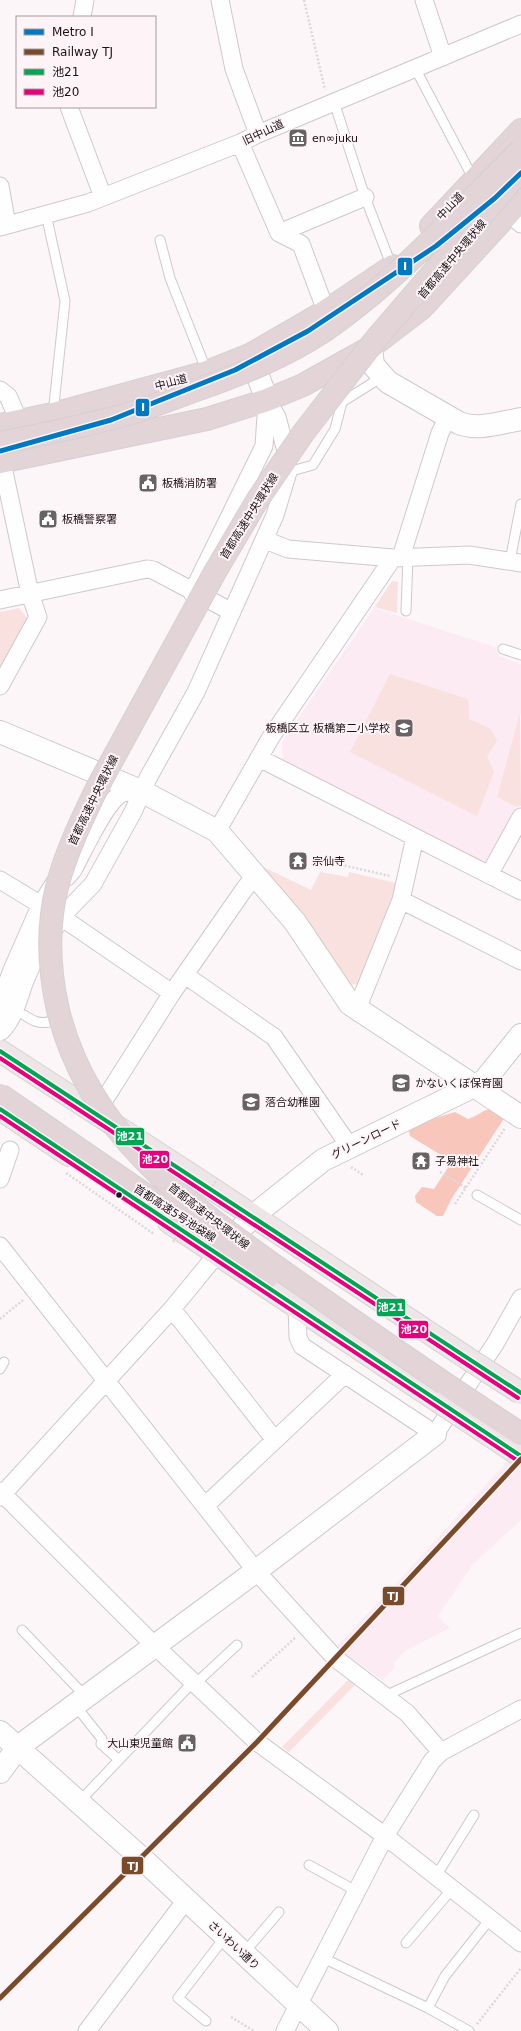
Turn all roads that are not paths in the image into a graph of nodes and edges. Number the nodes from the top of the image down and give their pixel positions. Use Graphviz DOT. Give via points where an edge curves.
graph roads {
  1 [pos="85,0"];
  2 [pos="220,0"];
  3 [pos="424,0"];
  4 [pos="82,16"];
  5 [pos="521,24"];
  6 [pos="443,56"];
  7 [pos="415,68"];
  8 [pos="332,103"];
  9 [pos="69,108"];
  10 [pos="521,130"];
  11 [pos="258,134"];
  12 [pos="240,143"];
  13 [pos="521,147"];
  14 [pos="521,150"];
  15 [pos="521,170"];
  16 [pos="521,177"];
  17 [pos="474,180"];
  18 [pos="0,186"];
  19 [pos="103,197"];
  20 [pos="365,197"];
  21 [pos="517,212"];
  22 [pos="46,214"];
  23 [pos="4,226"];
  24 [pos="279,233"];
  25 [pos="160,240"];
  26 [pos="392,267"];
  27 [pos="326,311"];
  28 [pos="371,347"];
  29 [pos="250,355"];
  30 [pos="207,372"];
  31 [pos="382,377"];
  32 [pos="0,390"];
  33 [pos="267,400"];
  34 [pos="53,414"];
  35 [pos="448,417"];
  36 [pos="521,419"];
  37 [pos="10,423"];
  38 [pos="0,434"];
  39 [pos="1,456"];
  40 [pos="257,461"];
  41 [pos="288,472"];
  42 [pos="521,504"];
  43 [pos="265,540"];
  44 [pos="400,558"];
  45 [pos="515,562"];
  46 [pos="216,580"];
  47 [pos="193,592"];
  48 [pos="30,594"];
  49 [pos="0,600"];
  50 [pos="406,611"];
  51 [pos="232,612"];
  52 [pos="504,649"];
  53 [pos="521,655"];
  54 [pos="0,686"];
  55 [pos="0,732"];
  56 [pos="259,758"];
  57 [pos="101,776"];
  58 [pos="143,792"];
  59 [pos="521,817"];
  60 [pos="217,831"];
  61 [pos="415,837"];
  62 [pos="256,874"];
  63 [pos="489,874"];
  64 [pos="0,880"];
  65 [pos="54,884"];
  66 [pos="521,891"];
  67 [pos="402,900"];
  68 [pos="41,904"];
  69 [pos="61,916"];
  70 [pos="37,952"];
  71 [pos="521,961"];
  72 [pos="185,975"];
  73 [pos="172,994"];
  74 [pos="0,1002"];
  75 [pos="357,1009"];
  76 [pos="24,1015"];
  77 [pos="0,1029"];
  78 [pos="521,1035"];
  79 [pos="0,1051"];
  80 [pos="474,1086"];
  81 [pos="0,1095"];
  82 [pos="0,1099"];
  83 [pos="0,1109"];
  84 [pos="96,1113"];
  85 [pos="515,1120"];
  86 [pos="10,1150"];
  87 [pos="348,1156"];
  88 [pos="0,1179"];
  89 [pos="477,1195"];
  90 [pos="253,1216"];
  91 [pos="521,1220"];
  92 [pos="0,1246"];
  93 [pos="217,1254"];
  94 [pos="521,1298"];
  95 [pos="297,1307"];
  96 [pos="172,1309"];
  97 [pos="345,1374"];
  98 [pos="436,1374"];
  99 [pos="106,1380"];
  100 [pos="521,1394"];
  101 [pos="521,1424"];
  102 [pos="435,1434"];
  103 [pos="521,1434"];
  104 [pos="275,1440"];
  105 [pos="521,1456"];
  106 [pos="1,1495"];
  107 [pos="205,1506"];
  108 [pos="256,1571"];
  109 [pos="22,1630"];
  110 [pos="521,1633"];
  111 [pos="155,1646"];
  112 [pos="237,1646"];
  113 [pos="194,1683"];
  114 [pos="385,1696"];
  115 [pos="81,1701"];
  116 [pos="521,1709"];
  117 [pos="0,1732"];
  118 [pos="18,1747"];
  119 [pos="441,1752"];
  120 [pos="119,1760"];
  121 [pos="0,1772"];
  122 [pos="80,1802"];
  123 [pos="474,1815"];
  124 [pos="386,1836"];
  125 [pos="309,1865"];
  126 [pos="436,1876"];
  127 [pos="452,1888"];
  128 [pos="358,1892"];
  129 [pos="186,1900"];
  130 [pos="279,1912"];
  131 [pos="490,1919"];
  132 [pos="225,1937"];
  133 [pos="406,1943"];
  134 [pos="521,1943"];
  135 [pos="243,1954"];
  136 [pos="323,1958"];
  137 [pos="298,2005"];
  138 [pos="428,2008"];
  139 [pos="206,2021"];
  140 [pos="90,2030"];
  141 [pos="285,2031"];
  142 [pos="327,2031"];
  143 [pos="469,2031"];
  1 -- 4 [label="street"];
  2 -- 11 [label="street" via="234,69"];
  3 -- 6 [label="street"];
  5 -- 6 [label="street, 旧中山道"];
  6 -- 7 [label="street, 旧中山道"];
  7 -- 8 [label="street, 旧中山道"];
  7 -- 17 [label="lane"];
  8 -- 11 [label="street, 旧中山道"];
  8 -- 20 [label="lane"];
  9 -- 19 [label="street"];
  10 -- 17 [label="highway, 中山道"];
  11 -- 12 [label="street, 旧中山道"];
  12 -- 19 [label="street, 旧中山道"];
  12 -- 24 [label="street"];
  13 -- 38 [label="highway, bridge" via="420,249 375,289 305,338 241,369 127,406"];
  14 -- 39 [label="highway, bridge" via="420,250 368,297 324,331 285,354 246,372 135,412 71,428"];
  15 -- 98 [label="highway, 首都高速中央環状線, bridge" via="375,340 304,432 258,499 215,572 89,804 61,874 51,924 53,984 71,1052 92,1096 132,1147 166,1183 198,1210"];
  16 -- 98 [label="highway, 首都高速中央環状線, bridge" via="381,342 309,436 263,505 89,817 68,867 56,925 58,983 74,1050 96,1094 135,1145 168,1179 214,1215"];
  17 -- 26 [label="highway, 中山道"];
  18 -- 23 [label="street"];
  19 -- 22 [label="street, 旧中山道"];
  20 -- 24 [label="street"];
  20 -- 26 [label="lane"];
  21 -- 28 [label="highway" via="422,308"];
  22 -- 23 [label="street, 旧中山道"];
  22 -- 34 [label="lane" via="65,301"];
  24 -- 27 [label="street" via="301,244"];
  25 -- 30 [label="lane" via="170,278"];
  26 -- 27 [label="highway, 中山道"];
  27 -- 29 [label="highway, 中山道"];
  28 -- 31 [label="street" via="373,365"];
  28 -- 33 [label="highway" via="324,375"];
  29 -- 30 [label="highway, 中山道"];
  29 -- 33 [label="street"];
  30 -- 34 [label="highway, 中山道"];
  31 -- 35 [label="street"];
  31 -- 41 [label="lane" via="342,402 335,429 313,465"];
  32 -- 37 [label="street" via="8,396"];
  33 -- 39 [label="highway" via="207,419"];
  33 -- 40 [label="street" via="264,446"];
  33 -- 41 [label="street" via="277,417 286,451"];
  34 -- 37 [label="highway, 中山道"];
  35 -- 36 [label="street" via="472,426"];
  35 -- 44 [label="street" via="440,432"];
  39 -- 48 [label="street"];
  40 -- 46 [label="lane" via="250,506"];
  40 -- 47 [label="street"];
  41 -- 43 [label="street"];
  42 -- 45 [label="lane"];
  43 -- 44 [label="street" via="288,549"];
  43 -- 51 [label="street"];
  44 -- 45 [label="street" via="469,555"];
  44 -- 50 [label="lane"];
  44 -- 56 [label="street" via="271,737"];
  47 -- 48 [label="street" via="147,569"];
  47 -- 51 [label="street"];
  47 -- 57 [label="street" via="188,609 156,673"];
  48 -- 49 [label="street"];
  48 -- 54 [label="street" via="38,617"];
  51 -- 58 [label="street" via="196,692 148,778"];
  52 -- 53 [label="lane"];
  55 -- 57 [label="street"];
  56 -- 60 [label="street"];
  56 -- 61 [label="street"];
  57 -- 58 [label="street"];
  57 -- 65 [label="street" via="78,821"];
  58 -- 60 [label="street"];
  58 -- 65 [label="street" via="129,791 119,795 68,877"];
  58 -- 69 [label="street" via="92,884"];
  59 -- 63 [label="street"];
  60 -- 62 [label="street"];
  61 -- 63 [label="street"];
  61 -- 67 [label="street"];
  62 -- 72 [label="street"];
  62 -- 75 [label="street" via="295,922 350,1004"];
  63 -- 66 [label="street"];
  64 -- 68 [label="street"];
  65 -- 68 [label="street"];
  67 -- 71 [label="street"];
  67 -- 75 [label="street"];
  68 -- 69 [label="street"];
  68 -- 74 [label="street"];
  69 -- 70 [label="street" via="47,933"];
  69 -- 73 [label="street"];
  70 -- 76 [label="lane" via="48,958 58,970 62,990 60,1008 49,1022 35,1022"];
  70 -- 77 [label="street" via="8,1021"];
  72 -- 73 [label="street"];
  72 -- 87 [label="street" via="274,1037"];
  73 -- 84 [label="street"];
  75 -- 80 [label="street"];
  78 -- 80 [label="street, グリーンロード" via="484,1081"];
  79 -- 84 [label="main road"];
  80 -- 85 [label="street"];
  80 -- 87 [label="street, グリーンロード"];
  81 -- 98 [label="highway, 首都高速5号池袋線, bridge" via="160,1205"];
  82 -- 98 [label="highway, 首都高速5号池袋線, bridge" via="272,1280"];
  83 -- 93 [label="main road"];
  84 -- 90 [label="main road"];
  86 -- 88 [label="street"];
  87 -- 90 [label="street, グリーンロード" via="323,1160"];
  89 -- 91 [label="lane"];
  90 -- 93 [label="street, グリーンロード"];
  90 -- 100 [label="main road, bridge"];
  92 -- 99 [label="street"];
  93 -- 95 [label="main road"];
  93 -- 96 [label="street"];
  94 -- 102 [label="street" via="495,1344"];
  95 -- 97 [label="street" via="298,1338 302,1346"];
  95 -- 105 [label="main road, bridge"];
  96 -- 99 [label="street"];
  96 -- 104 [label="street"];
  97 -- 102 [label="street"];
  97 -- 104 [label="street"];
  98 -- 101 [label="highway, 首都高速中央環状線"];
  98 -- 103 [label="highway, 首都高速中央環状線, bridge"];
  99 -- 106 [label="street"];
  99 -- 107 [label="street"];
  102 -- 108 [label="street"];
  104 -- 107 [label="street"];
  106 -- 111 [label="street"];
  107 -- 108 [label="street"];
  108 -- 111 [label="street"];
  108 -- 114 [label="street" via="335,1658"];
  109 -- 115 [label="lane"];
  110 -- 114 [label="lane"];
  111 -- 113 [label="street"];
  111 -- 115 [label="street"];
  112 -- 113 [label="lane"];
  113 -- 120 [label="lane"];
  113 -- 124 [label="street" via="273,1756"];
  114 -- 119 [label="street" via="408,1712"];
  115 -- 118 [label="street"];
  115 -- 120 [label="lane" via="102,1739 101,1744"];
  116 -- 119 [label="street"];
  117 -- 118 [label="street, さいわい通り"];
  118 -- 121 [label="street"];
  118 -- 122 [label="street, さいわい通り"];
  119 -- 124 [label="street" via="432,1761"];
  120 -- 122 [label="lane"];
  122 -- 129 [label="street, さいわい通り"];
  123 -- 126 [label="lane"];
  124 -- 126 [label="street"];
  124 -- 128 [label="street"];
  125 -- 128 [label="lane"];
  126 -- 127 [label="street"];
  127 -- 131 [label="street"];
  127 -- 133 [label="lane"];
  128 -- 136 [label="street"];
  129 -- 132 [label="street, さいわい通り"];
  129 -- 140 [label="street"];
  130 -- 135 [label="lane"];
  131 -- 134 [label="street"];
  131 -- 138 [label="lane" via="445,1976"];
  132 -- 135 [label="street, さいわい通り"];
  132 -- 139 [label="lane" via="178,1998"];
  135 -- 137 [label="street, さいわい通り"];
  136 -- 137 [label="street"];
  136 -- 138 [label="lane"];
  137 -- 141 [label="street"];
  137 -- 142 [label="street, さいわい通り"];
  138 -- 143 [label="lane"];
}
